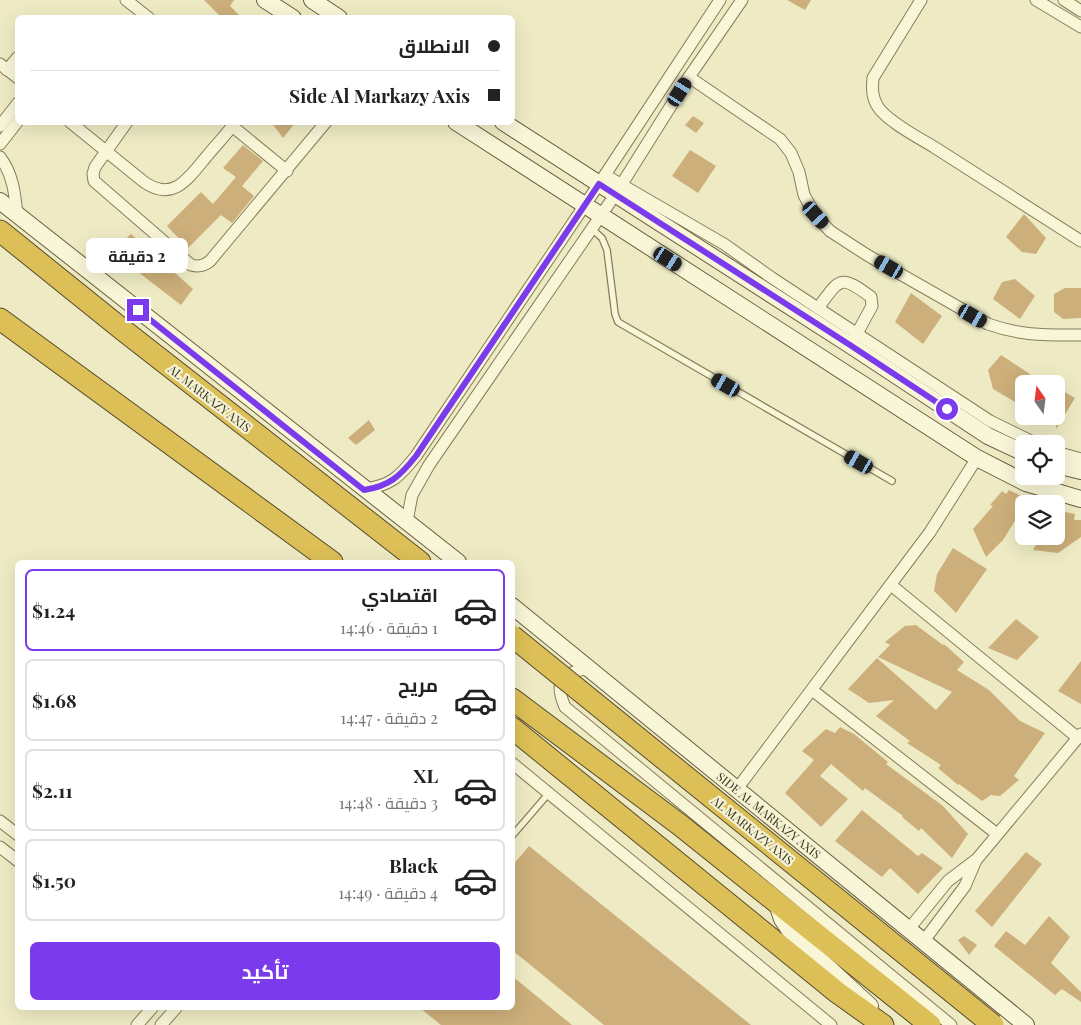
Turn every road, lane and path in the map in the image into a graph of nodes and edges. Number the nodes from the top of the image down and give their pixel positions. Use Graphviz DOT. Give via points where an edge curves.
graph roads {
  1 [pos="126,0"];
  2 [pos="266,0"];
  3 [pos="312,0"];
  4 [pos="720,0"];
  5 [pos="742,0"];
  6 [pos="922,0"];
  7 [pos="1036,0"];
  8 [pos="1064,0"];
  9 [pos="1081,11"];
  10 [pos="146,15"];
  11 [pos="288,15"];
  12 [pos="334,15"];
  13 [pos="1081,27"];
  14 [pos="15,59"];
  15 [pos="4,67"];
  16 [pos="15,76"];
  17 [pos="689,77"];
  18 [pos="15,107"];
  19 [pos="15,125"];
  20 [pos="73,125"];
  21 [pos="125,125"];
  22 [pos="233,125"];
  23 [pos="235,125"];
  24 [pos="324,125"];
  25 [pos="461,125"];
  26 [pos="508,125"];
  27 [pos="0,126"];
  28 [pos="0,144"];
  29 [pos="106,153"];
  30 [pos="0,157"];
  31 [pos="287,171"];
  32 [pos="602,180"];
  33 [pos="618,190"];
  34 [pos="0,201"];
  35 [pos="585,206"];
  36 [pos="17,215"];
  37 [pos="596,222"];
  38 [pos="0,232"];
  39 [pos="1081,241"];
  40 [pos="818,308"];
  41 [pos="0,319"];
  42 [pos="1081,335"];
  43 [pos="854,339"];
  44 [pos="1019,435"];
  45 [pos="1015,449"];
  46 [pos="1065,455"];
  47 [pos="416,456"];
  48 [pos="977,458"];
  49 [pos="1081,459"];
  50 [pos="429,465"];
  51 [pos="1065,467"];
  52 [pos="1081,471"];
  53 [pos="892,481"];
  54 [pos="364,490"];
  55 [pos="1081,499"];
  56 [pos="407,521"];
  57 [pos="329,560"];
  58 [pos="417,560"];
  59 [pos="456,560"];
  60 [pos="890,585"];
  61 [pos="515,608"];
  62 [pos="515,638"];
  63 [pos="589,668"];
  64 [pos="812,690"];
  65 [pos="515,701"];
  66 [pos="515,730"];
  67 [pos="1079,736"];
  68 [pos="515,765"];
  69 [pos="737,789"];
  70 [pos="549,793"];
  71 [pos="0,821"];
  72 [pos="15,833"];
  73 [pos="515,833"];
  74 [pos="997,834"];
  75 [pos="0,847"];
  76 [pos="15,859"];
  77 [pos="976,859"];
  78 [pos="776,901"];
  79 [pos="908,930"];
  80 [pos="924,942"];
  81 [pos="150,1010"];
  82 [pos="174,1010"];
  83 [pos="137,1025"];
  84 [pos="161,1025"];
  85 [pos="831,1025"];
  86 [pos="883,1025"];
  87 [pos="891,1025"];
  88 [pos="930,1025"];
  89 [pos="951,1025"];
  90 [pos="993,1025"];
  91 [pos="1026,1025"];
  1 -- 10 [label="street"];
  2 -- 11 [label="street"];
  3 -- 12 [label="street"];
  4 -- 32 [label="street"];
  5 -- 17 [label="street"];
  6 -- 39 [label="street" via="873,78 873,94 879,109"];
  7 -- 13 [label="street"];
  8 -- 9 [label="street"];
  14 -- 15 [label="street"];
  15 -- 16 [label="street"];
  17 -- 33 [label="street"];
  17 -- 42 [label="street" via="780,139 791,153 804,195 830,231 988,324 1027,334"];
  18 -- 27 [label="street"];
  19 -- 28 [label="street"];
  20 -- 29 [label="street"];
  21 -- 29 [label="street"];
  22 -- 29 [label="street" via="185,181 168,190 149,186"];
  23 -- 31 [label="street"];
  24 -- 31 [label="street"];
  25 -- 35 [label="street"];
  26 -- 32 [label="street"];
  29 -- 31 [label="street" via="94,170 96,184 196,267 210,261"];
  30 -- 36 [label="street" via="10,173"];
  32 -- 33 [label="street"];
  32 -- 35 [label="street"];
  33 -- 37 [label="street"];
  33 -- 40 [label="street" via="724,244"];
  33 -- 43 [label="street"];
  34 -- 36 [label="street"];
  35 -- 37 [label="street"];
  35 -- 47 [label="street"];
  36 -- 54 [label="street"];
  37 -- 48 [label="street"];
  37 -- 50 [label="street"];
  37 -- 53 [label="lane" via="607,250 618,322"];
  38 -- 58 [label="highway, AL MARKAZY AXIS"];
  40 -- 43 [label="street"];
  40 -- 43 [label="street" via="836,283 842,281 870,297 872,306"];
  41 -- 57 [label="highway"];
  43 -- 44 [label="street"];
  43 -- 45 [label="street" via="988,436"];
  46 -- 49 [label="street"];
  47 -- 50 [label="street"];
  47 -- 54 [label="street" via="394,480"];
  48 -- 55 [label="street" via="1026,483"];
  48 -- 60 [label="street" via="930,532"];
  50 -- 56 [label="street" via="412,495"];
  51 -- 52 [label="street"];
  54 -- 56 [label="street"];
  56 -- 59 [label="street"];
  60 -- 64 [label="street"];
  60 -- 67 [label="street"];
  61 -- 63 [label="street, SIDE AL MARKAZY AXIS"];
  62 -- 90 [label="highway, AL MARKAZY AXIS, bridge"];
  63 -- 69 [label="street, SIDE AL MARKAZY AXIS"];
  63 -- 89 [label="street" via="570,672 561,682 559,693 565,707"];
  64 -- 69 [label="street"];
  64 -- 74 [label="street"];
  65 -- 78 [label="highway"];
  66 -- 86 [label="highway" via="838,993"];
  67 -- 74 [label="street"];
  68 -- 70 [label="street"];
  69 -- 79 [label="street, SIDE AL MARKAZY AXIS"];
  70 -- 73 [label="lane"];
  70 -- 85 [label="street"];
  71 -- 72 [label="street"];
  74 -- 77 [label="street"];
  75 -- 76 [label="street"];
  77 -- 79 [label="street" via="948,881"];
  77 -- 80 [label="street" via="965,886"];
  78 -- 87 [label="street" via="782,918 798,941"];
  78 -- 88 [label="highway"];
  79 -- 80 [label="street, SIDE AL MARKAZY AXIS"];
  80 -- 91 [label="street, SIDE AL MARKAZY AXIS"];
  81 -- 83 [label="street"];
  82 -- 84 [label="street"];
}
